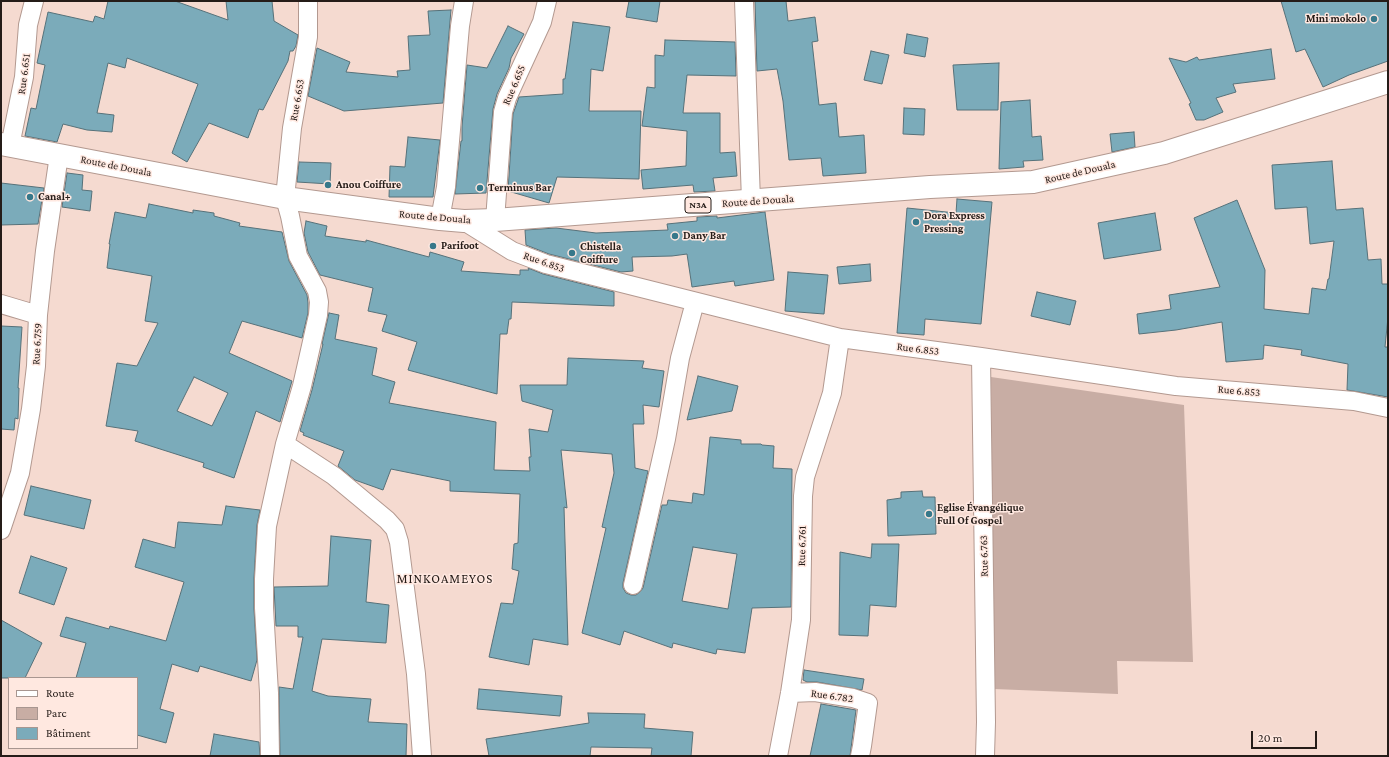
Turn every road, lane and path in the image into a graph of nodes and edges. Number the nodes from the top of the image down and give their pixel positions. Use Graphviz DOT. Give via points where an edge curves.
graph roads {
  1 [pos="34,1"];
  2 [pos="308,1"];
  3 [pos="464,1"];
  4 [pos="547,1"];
  5 [pos="744,1"];
  6 [pos="1388,82"];
  7 [pos="6,145"];
  8 [pos="59,155"];
  9 [pos="285,198"];
  10 [pos="751,201"];
  11 [pos="440,219"];
  12 [pos="495,220"];
  13 [pos="464,221"];
  14 [pos="695,302"];
  15 [pos="1,304"];
  16 [pos="38,315"];
  17 [pos="840,338"];
  18 [pos="981,357"];
  19 [pos="1388,408"];
  20 [pos="285,444"];
  21 [pos="1,530"];
  22 [pos="633,584"];
  23 [pos="790,693"];
  24 [pos="270,756"];
  25 [pos="422,756"];
  26 [pos="778,756"];
  27 [pos="860,756"];
  28 [pos="985,756"];
  1 -- 7 [label="street, Rue 6.651" via="28,25 21,96"];
  2 -- 9 [label="street, Rue 6.653" via="308,37 292,128"];
  3 -- 11 [label="street" via="446,187"];
  4 -- 12 [label="street, Rue 6.655" via="542,22 503,112"];
  5 -- 10 [label="street"];
  6 -- 10 [label="highway, Route de Douala / N3A" via="1164,153 1033,182"];
  7 -- 8 [label="highway, Route de Douala / N3A"];
  8 -- 9 [label="highway, Route de Douala / N3A"];
  8 -- 16 [label="street, Rue 6.759"];
  9 -- 11 [label="highway, Route de Douala / N3A"];
  9 -- 20 [label="street" via="298,256 317,290 319,302 302,386"];
  10 -- 12 [label="highway, Route de Douala / N3A"];
  11 -- 13 [label="highway, Route de Douala / N3A"];
  12 -- 13 [label="highway, Route de Douala / N3A"];
  13 -- 14 [label="street, Rue 6.853" via="512,250 546,264"];
  14 -- 17 [label="street, Rue 6.853"];
  14 -- 22 [label="street" via="680,358 666,439"];
  15 -- 16 [label="street"];
  16 -- 21 [label="street, Rue 6.759" via="31,410 20,473"];
  17 -- 18 [label="street, Rue 6.853"];
  17 -- 23 [label="street, Rue 6.761" via="832,393 805,477 802,608"];
  18 -- 19 [label="street, Rue 6.853" via="1176,386 1354,401"];
  18 -- 28 [label="street, Rue 6.763"];
  20 -- 24 [label="street" via="268,526 264,579"];
  20 -- 25 [label="street" via="334,476 388,520 395,529 399,542 416,674"];
  23 -- 26 [label="street, Rue 6.761"];
  23 -- 27 [label="street, Rue 6.782" via="815,692 868,703"];
}
